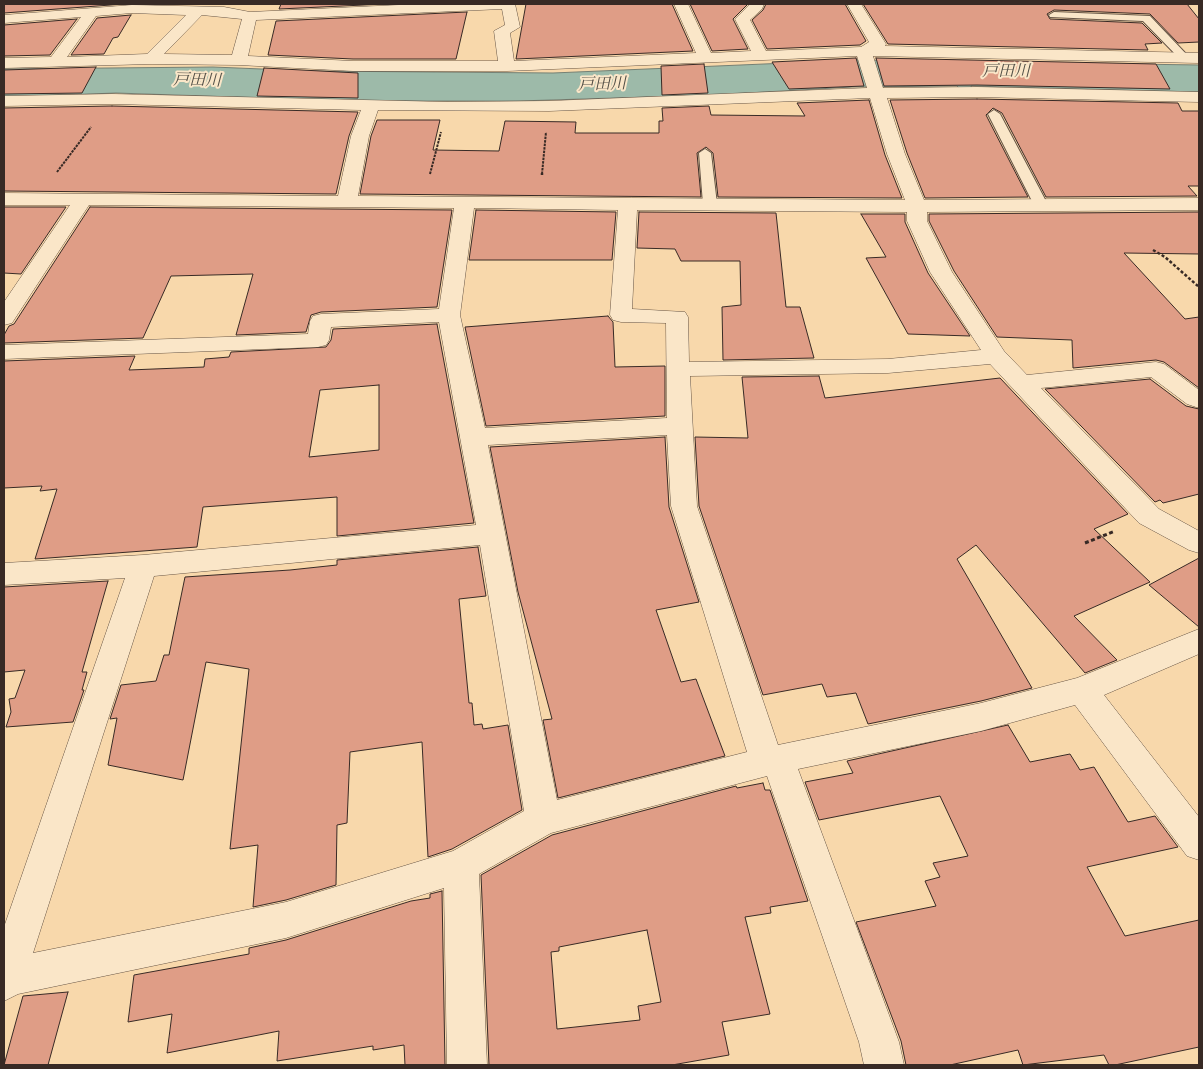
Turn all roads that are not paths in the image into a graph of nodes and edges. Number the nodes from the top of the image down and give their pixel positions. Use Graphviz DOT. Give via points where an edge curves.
graph roads {
  1 [pos="681,4"];
  2 [pos="757,4"];
  3 [pos="854,4"];
  4 [pos="425,6"];
  5 [pos="125,7"];
  6 [pos="226,8"];
  7 [pos="52,10"];
  8 [pos="198,11"];
  9 [pos="92,12"];
  10 [pos="1054,15"];
  11 [pos="250,16"];
  12 [pos="4,19"];
  13 [pos="865,54"];
  14 [pos="762,57"];
  15 [pos="1192,58"];
  16 [pos="151,59"];
  17 [pos="706,59"];
  18 [pos="57,60"];
  19 [pos="239,60"];
  20 [pos="4,63"];
  21 [pos="507,66"];
  22 [pos="876,93"];
  23 [pos="1199,97"];
  24 [pos="4,101"];
  25 [pos="371,106"];
  26 [pos="994,114"];
  27 [pos="705,153"];
  28 [pos="4,198"];
  29 [pos="84,199"];
  30 [pos="348,201"];
  31 [pos="465,202"];
  32 [pos="628,204"];
  33 [pos="710,204"];
  34 [pos="1199,204"];
  35 [pos="1041,205"];
  36 [pos="917,206"];
  37 [pos="449,314"];
  38 [pos="4,318"];
  39 [pos="4,352"];
  40 [pos="996,356"];
  41 [pos="677,368"];
  42 [pos="1022,383"];
  43 [pos="1199,399"];
  44 [pos="679,426"];
  45 [pos="474,437"];
  46 [pos="492,534"];
  47 [pos="1199,543"];
  48 [pos="143,566"];
  49 [pos="4,574"];
  50 [pos="1199,642"];
  51 [pos="1082,690"];
  52 [pos="773,760"];
  53 [pos="543,820"];
  54 [pos="1199,844"];
  55 [pos="461,865"];
  56 [pos="4,979"];
  57 [pos="467,1065"];
  58 [pos="884,1065"];
  1 -- 17 [label="street"];
  2 -- 14 [label="street" via="742,19"];
  3 -- 13 [label="street" via="878,44"];
  4 -- 11 [label="street"];
  4 -- 21 [label="street" via="508,4 513,27 502,31"];
  5 -- 8 [label="street"];
  5 -- 9 [label="street"];
  6 -- 8 [label="street"];
  6 -- 11 [label="street"];
  7 -- 9 [label="street"];
  7 -- 12 [label="street"];
  8 -- 16 [label="street"];
  9 -- 18 [label="street"];
  10 -- 15 [label="lane" via="1146,18"];
  11 -- 19 [label="street"];
  13 -- 14 [label="street"];
  13 -- 15 [label="street" via="893,50"];
  13 -- 22 [label="street"];
  14 -- 17 [label="street"];
  16 -- 18 [label="street"];
  16 -- 19 [label="street"];
  17 -- 21 [label="street"];
  18 -- 20 [label="street"];
  19 -- 21 [label="street" via="353,66"];
  22 -- 23 [label="street"];
  22 -- 25 [label="street" via="549,106"];
  22 -- 36 [label="street"];
  24 -- 25 [label="street" via="112,98"];
  25 -- 30 [label="street" via="360,136"];
  26 -- 35 [label="lane"];
  27 -- 33 [label="lane"];
  28 -- 29 [label="street"];
  29 -- 30 [label="street"];
  29 -- 38 [label="street"];
  30 -- 31 [label="street"];
  31 -- 32 [label="street"];
  31 -- 37 [label="street"];
  32 -- 33 [label="street"];
  32 -- 41 [label="street" via="621,315 677,317"];
  33 -- 36 [label="street"];
  34 -- 35 [label="street"];
  35 -- 36 [label="street"];
  36 -- 40 [label="street" via="917,221 941,272"];
  37 -- 39 [label="street" via="321,321 318,340"];
  37 -- 45 [label="street"];
  40 -- 41 [label="street" via="888,366 785,370"];
  40 -- 42 [label="street"];
  41 -- 44 [label="street"];
  42 -- 43 [label="street" via="1156,369"];
  42 -- 47 [label="street" via="1149,516"];
  44 -- 45 [label="street"];
  44 -- 52 [label="street" via="684,506"];
  45 -- 46 [label="street"];
  46 -- 48 [label="street"];
  46 -- 53 [label="street"];
  48 -- 49 [label="street"];
  48 -- 56 [label="street"];
  50 -- 51 [label="street"];
  51 -- 52 [label="street" via="981,717"];
  51 -- 54 [label="street"];
  52 -- 53 [label="street"];
  52 -- 58 [label="street" via="876,1033"];
  53 -- 55 [label="street"];
  55 -- 56 [label="street" via="286,920"];
  55 -- 57 [label="street"];
}
